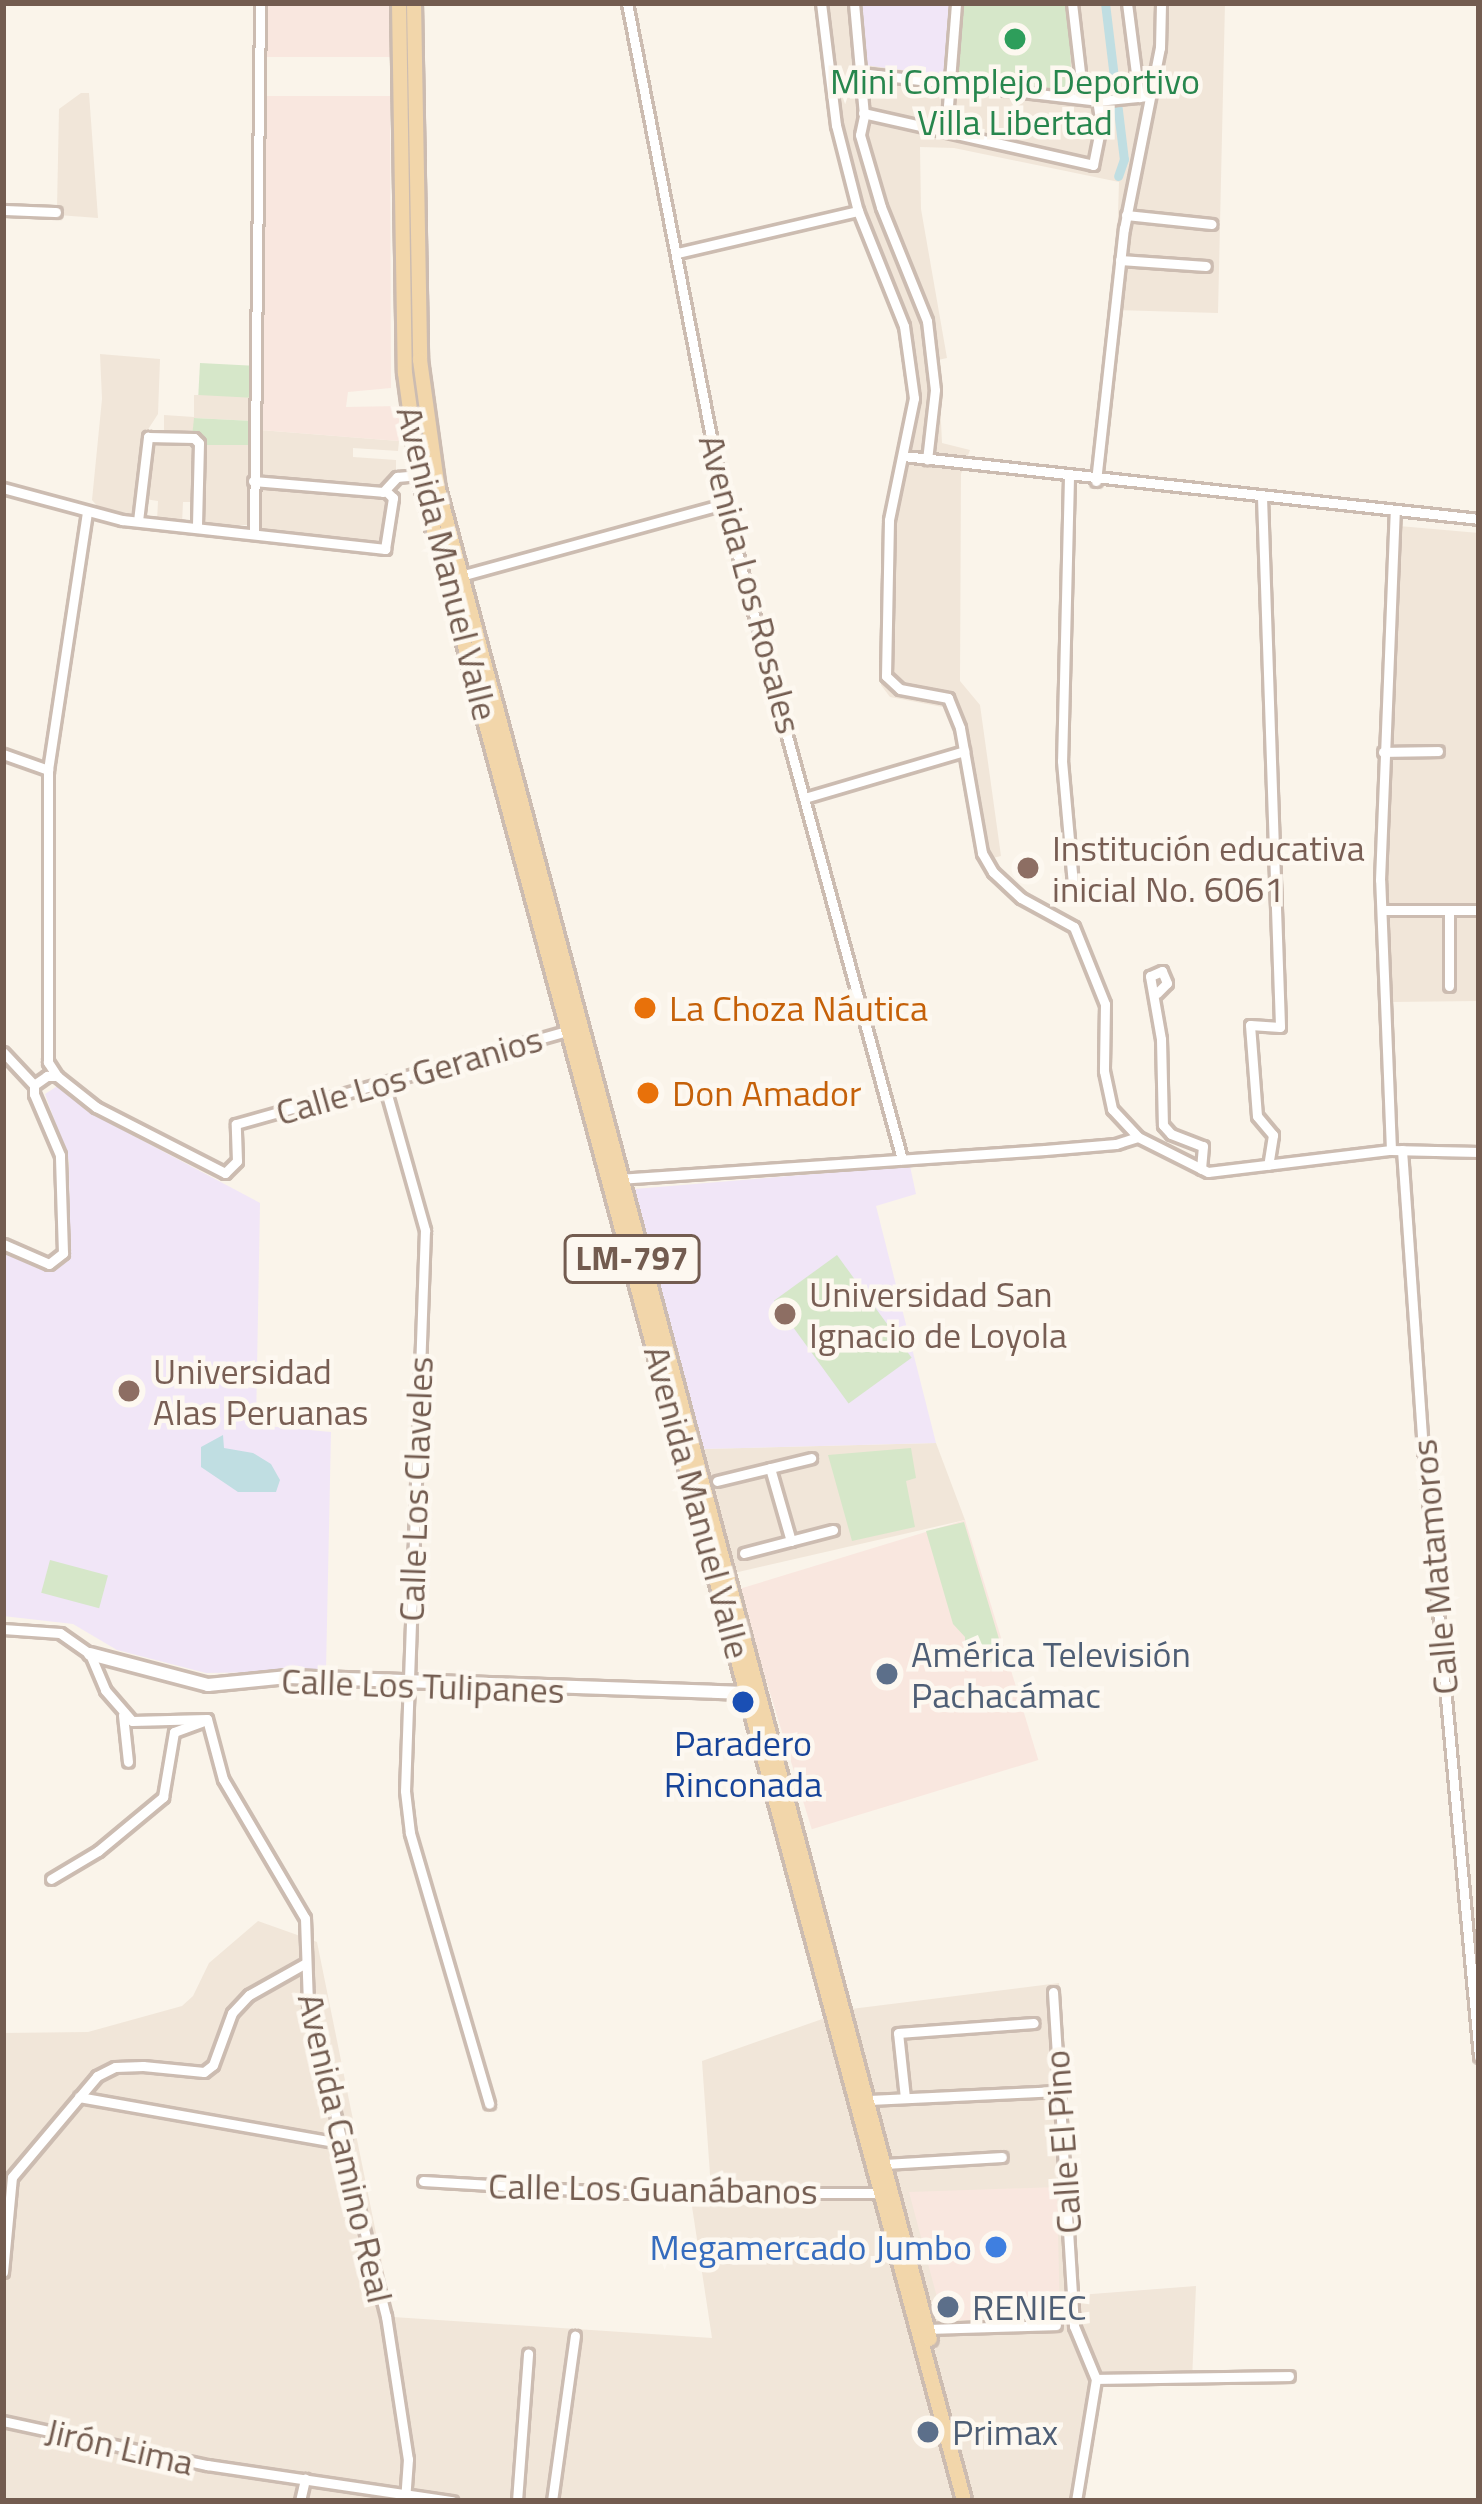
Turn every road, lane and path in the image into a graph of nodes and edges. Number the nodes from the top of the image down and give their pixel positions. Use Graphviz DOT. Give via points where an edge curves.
graph roads {
  1 [pos="260,3"];
  2 [pos="400,3"];
  3 [pos="414,3"];
  4 [pos="627,3"];
  5 [pos="821,3"];
  6 [pos="854,3"];
  7 [pos="956,3"];
  8 [pos="1072,3"];
  9 [pos="1127,3"];
  10 [pos="1161,3"];
  11 [pos="1080,72"];
  12 [pos="860,73"];
  13 [pos="950,82"];
  14 [pos="1143,96"];
  15 [pos="1097,101"];
  16 [pos="863,113"];
  17 [pos="946,131"];
  18 [pos="3,210"];
  19 [pos="858,211"];
  20 [pos="56,212"];
  21 [pos="1126,215"];
  22 [pos="1212,224"];
  23 [pos="676,253"];
  24 [pos="1120,260"];
  25 [pos="1206,266"];
  26 [pos="903,456"];
  27 [pos="927,460"];
  28 [pos="419,475"];
  29 [pos="1069,477"];
  30 [pos="253,481"];
  31 [pos="1096,481"];
  32 [pos="3,488"];
  33 [pos="387,492"];
  34 [pos="1262,497"];
  35 [pos="724,504"];
  36 [pos="1395,510"];
  37 [pos="87,513"];
  38 [pos="1479,519"];
  39 [pos="138,521"];
  40 [pos="197,526"];
  41 [pos="254,534"];
  42 [pos="454,577"];
  43 [pos="964,751"];
  44 [pos="1438,751"];
  45 [pos="1383,752"];
  46 [pos="3,754"];
  47 [pos="48,770"];
  48 [pos="808,797"];
  49 [pos="1073,884"];
  50 [pos="1382,910"];
  51 [pos="1449,910"];
  52 [pos="1479,910"];
  53 [pos="1449,986"];
  54 [pos="1157,993"];
  55 [pos="575,1028"];
  56 [pos="3,1052"];
  57 [pos="57,1076"];
  58 [pos="385,1084"];
  59 [pos="34,1085"];
  60 [pos="1138,1137"];
  61 [pos="1396,1150"];
  62 [pos="1479,1153"];
  63 [pos="902,1160"];
  64 [pos="1268,1165"];
  65 [pos="1201,1168"];
  66 [pos="616,1179"];
  67 [pos="3,1244"];
  68 [pos="811,1458"];
  69 [pos="770,1468"];
  70 [pos="717,1481"];
  71 [pos="833,1530"];
  72 [pos="791,1541"];
  73 [pos="744,1553"];
  74 [pos="3,1629"];
  75 [pos="90,1654"];
  76 [pos="406,1682"];
  77 [pos="754,1693"];
  78 [pos="123,1715"];
  79 [pos="212,1726"];
  80 [pos="128,1762"];
  81 [pos="51,1879"];
  82 [pos="304,1964"];
  83 [pos="1053,1992"];
  84 [pos="839,2009"];
  85 [pos="1034,2023"];
  86 [pos="1479,2056"];
  87 [pos="1059,2091"];
  88 [pos="80,2097"];
  89 [pos="905,2098"];
  90 [pos="868,2100"];
  91 [pos="489,2104"];
  92 [pos="346,2144"];
  93 [pos="1002,2157"];
  94 [pos="885,2164"];
  95 [pos="424,2181"];
  96 [pos="882,2193"];
  97 [pos="3,2272"];
  98 [pos="1056,2324"];
  99 [pos="923,2329"];
  100 [pos="575,2336"];
  101 [pos="528,2353"];
  102 [pos="1289,2376"];
  103 [pos="1096,2379"];
  104 [pos="3,2421"];
  105 [pos="305,2479"];
  106 [pos="406,2497"];
  107 [pos="300,2501"];
  108 [pos="452,2501"];
  109 [pos="517,2501"];
  110 [pos="552,2501"];
  111 [pos="968,2501"];
  112 [pos="1076,2501"];
  1 -- 30 [label="street"];
  2 -- 28 [label="main road, Avenida Manuel Valle / LM-797" via="405,373"];
  3 -- 42 [label="main road, Avenida Manuel Valle / LM-797" via="425,426"];
  4 -- 23 [label="street, Avenida Los Rosales"];
  5 -- 19 [label="street" via="836,125"];
  6 -- 12 [label="street"];
  7 -- 13 [label="street"];
  8 -- 11 [label="street"];
  9 -- 14 [label="street"];
  10 -- 14 [label="street" via="1160,48"];
  12 -- 13 [label="street"];
  12 -- 16 [label="street"];
  13 -- 15 [label="street"];
  13 -- 17 [label="street"];
  14 -- 15 [label="street"];
  14 -- 21 [label="street"];
  15 -- 17 [label="street" via="1093,165"];
  16 -- 17 [label="street"];
  16 -- 27 [label="street" via="860,135 880,207 927,321 935,390"];
  18 -- 20 [label="street"];
  19 -- 23 [label="street"];
  19 -- 26 [label="street" via="904,326 914,398"];
  21 -- 22 [label="street"];
  21 -- 24 [label="street"];
  23 -- 35 [label="street, Avenida Los Rosales"];
  24 -- 25 [label="street"];
  24 -- 31 [label="street"];
  26 -- 27 [label="street"];
  26 -- 43 [label="street" via="889,520 886,676 900,689 948,698"];
  27 -- 29 [label="street"];
  28 -- 33 [label="street" via="397,477"];
  28 -- 42 [label="main road, Avenida Manuel Valle / LM-797"];
  29 -- 31 [label="street"];
  29 -- 49 [label="street" via="1063,761"];
  30 -- 33 [label="street"];
  30 -- 41 [label="street"];
  31 -- 34 [label="street"];
  32 -- 37 [label="street"];
  33 -- 41 [label="street" via="393,498 386,549"];
  34 -- 36 [label="street"];
  34 -- 64 [label="street" via="1280,1027 1250,1025 1257,1116 1273,1135"];
  35 -- 42 [label="street"];
  35 -- 48 [label="street, Avenida Los Rosales"];
  36 -- 38 [label="street"];
  36 -- 45 [label="street, Calle Matamoros"];
  37 -- 39 [label="street"];
  37 -- 47 [label="street"];
  39 -- 40 [label="street"];
  39 -- 40 [label="street" via="148,437 194,438"];
  40 -- 41 [label="street"];
  42 -- 55 [label="main road, Avenida Manuel Valle / LM-797"];
  43 -- 48 [label="street"];
  43 -- 60 [label="street" via="982,853 993,872 1074,928 1087,954 1105,1004 1107,1094"];
  44 -- 45 [label="street"];
  45 -- 50 [label="street, Calle Matamoros"];
  46 -- 47 [label="street"];
  47 -- 57 [label="street" via="48,1062"];
  48 -- 63 [label="street, Avenida Los Rosales"];
  50 -- 51 [label="street"];
  50 -- 61 [label="street, Calle Matamoros"];
  51 -- 52 [label="street"];
  51 -- 53 [label="street"];
  54 -- 65 [label="street" via="1163,1125 1203,1146"];
  55 -- 58 [label="street, Calle Los Geranios"];
  55 -- 66 [label="main road, Avenida Manuel Valle / LM-797"];
  56 -- 59 [label="street"];
  57 -- 58 [label="street, Calle Los Geranios" via="219,1172 237,1162 236,1124"];
  57 -- 59 [label="street"];
  58 -- 76 [label="street, Calle Los Claveles" via="425,1230"];
  59 -- 67 [label="street" via="60,1155 64,1253 49,1264"];
  60 -- 63 [label="street"];
  60 -- 65 [label="street"];
  61 -- 62 [label="street"];
  61 -- 64 [label="street"];
  61 -- 86 [label="street, Calle Matamoros"];
  63 -- 66 [label="street"];
  64 -- 65 [label="street"];
  66 -- 77 [label="main road, Avenida Manuel Valle / LM-797"];
  68 -- 69 [label="street"];
  69 -- 70 [label="street"];
  69 -- 72 [label="street"];
  71 -- 72 [label="street"];
  72 -- 73 [label="street"];
  74 -- 75 [label="street" via="61,1633"];
  75 -- 76 [label="street, Calle Los Tulipanes" via="208,1684 288,1677"];
  75 -- 78 [label="street"];
  76 -- 77 [label="street, Calle Los Tulipanes"];
  76 -- 91 [label="street, Calle Los Claveles" via="410,1833"];
  77 -- 84 [label="main road, Avenida Manuel Valle / LM-797"];
  78 -- 79 [label="street" via="142,1723 199,1716"];
  78 -- 80 [label="street"];
  79 -- 81 [label="street" via="196,1721 174,1732 163,1797"];
  79 -- 82 [label="street, Avenida Camino Real" via="223,1778 305,1918"];
  82 -- 88 [label="street" via="232,2013 203,2072 115,2067"];
  82 -- 92 [label="street, Avenida Camino Real"];
  83 -- 87 [label="street, Calle El Pino"];
  84 -- 90 [label="main road, Avenida Manuel Valle / LM-797"];
  84 -- 96 [label="main road, Avenida Manuel Valle / LM-797"];
  85 -- 89 [label="street" via="898,2033"];
  87 -- 89 [label="street"];
  87 -- 103 [label="street, Calle El Pino" via="1074,2326"];
  88 -- 92 [label="street"];
  88 -- 97 [label="street" via="12,2177"];
  89 -- 90 [label="street"];
  90 -- 94 [label="main road, Avenida Manuel Valle / LM-797"];
  92 -- 106 [label="street, Avenida Camino Real" via="386,2316 408,2459"];
  93 -- 94 [label="street"];
  94 -- 99 [label="main road, Avenida Manuel Valle / LM-797"];
  95 -- 96 [label="street, Calle Los Guanábanos" via="623,2193"];
  96 -- 99 [label="main road, Avenida Manuel Valle / LM-797"];
  98 -- 99 [label="street"];
  99 -- 111 [label="main road, Avenida Manuel Valle / LM-797"];
  100 -- 110 [label="street"];
  101 -- 109 [label="street"];
  102 -- 103 [label="street"];
  103 -- 112 [label="street"];
  104 -- 105 [label="street, Jirón Lima"];
  105 -- 106 [label="street, Jirón Lima"];
  105 -- 107 [label="street"];
  106 -- 108 [label="street, Jirón Lima"];
}
